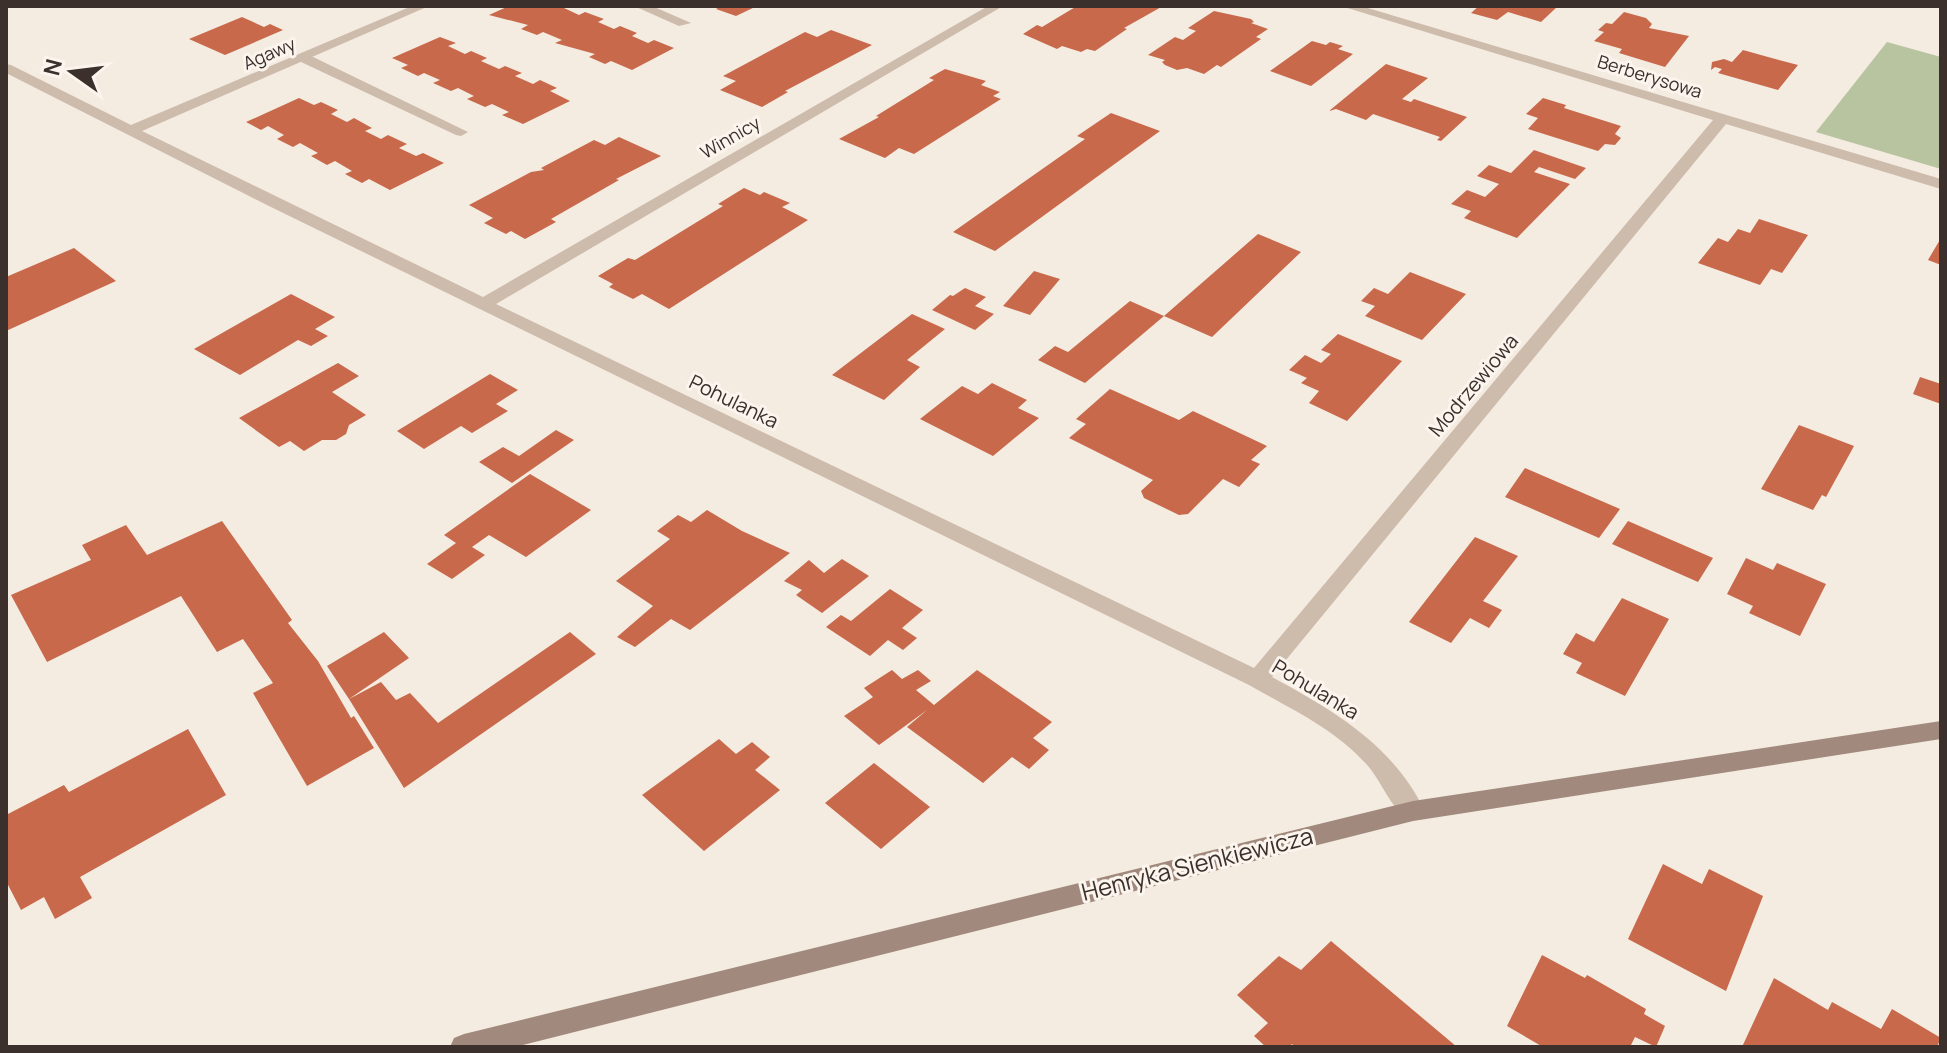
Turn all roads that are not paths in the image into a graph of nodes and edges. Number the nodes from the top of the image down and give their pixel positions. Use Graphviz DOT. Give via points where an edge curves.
graph roads {
  1 [pos="423,6"];
  2 [pos="640,6"];
  3 [pos="997,6"];
  4 [pos="1347,6"];
  5 [pos="684,23"];
  6 [pos="304,58"];
  7 [pos="6,68"];
  8 [pos="1723,118"];
  9 [pos="129,131"];
  10 [pos="461,132"];
  11 [pos="1941,184"];
  12 [pos="485,303"];
  13 [pos="1257,679"];
  14 [pos="1941,730"];
  15 [pos="1413,811"];
  16 [pos="464,1047"];
  1 -- 6 [label="street, Agawy"];
  2 -- 5 [label="street"];
  3 -- 12 [label="street, Winnicy"];
  4 -- 8 [label="street, Berberysowa"];
  6 -- 9 [label="street, Agawy"];
  6 -- 10 [label="street"];
  7 -- 9 [label="street, Pohulanka"];
  8 -- 11 [label="street, Berberysowa"];
  8 -- 13 [label="street, Modrzewiowa"];
  9 -- 12 [label="street, Pohulanka"];
  12 -- 13 [label="street, Pohulanka"];
  13 -- 15 [label="street, Pohulanka" via="1361,743"];
  14 -- 15 [label="street, Henryka Sienkiewicza"];
  15 -- 16 [label="street, Henryka Sienkiewicza"];
}
